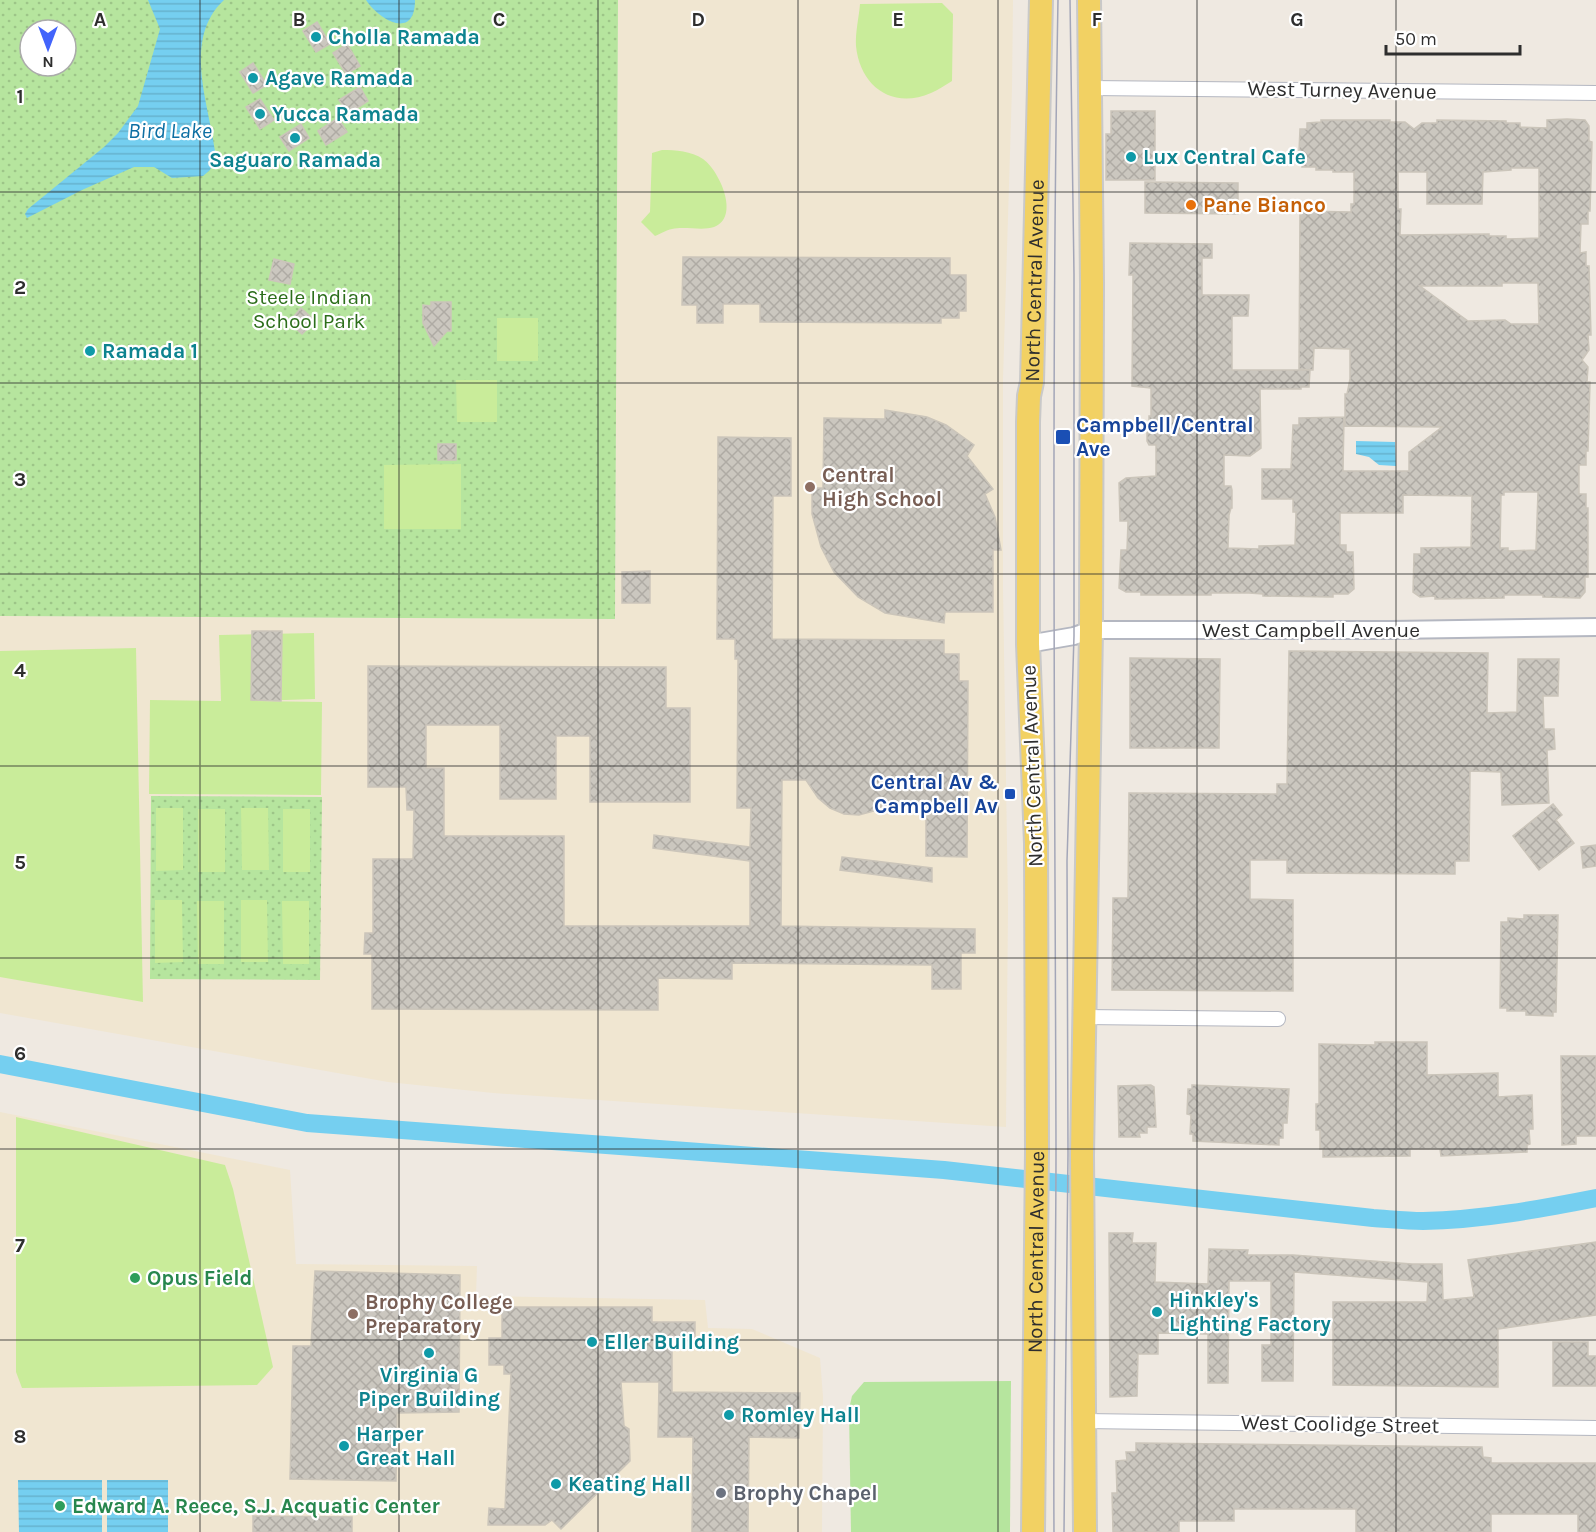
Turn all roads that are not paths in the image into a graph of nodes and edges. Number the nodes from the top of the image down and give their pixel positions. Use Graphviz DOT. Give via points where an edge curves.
graph roads {
  1 [pos="1041,0"];
  2 [pos="1089,0"];
  3 [pos="1089,88"];
  4 [pos="1596,93"];
  5 [pos="1596,627"];
  6 [pos="1091,630"];
  7 [pos="1028,644"];
  8 [pos="1084,1017"];
  9 [pos="1278,1019"];
  10 [pos="1084,1421"];
  11 [pos="1596,1428"];
  12 [pos="1033,1532"];
  13 [pos="1085,1532"];
  1 -- 7 [label="main road, North Central Avenue" via="1028,422"];
  2 -- 3 [label="main road"];
  3 -- 4 [label="street, West Turney Avenue"];
  3 -- 6 [label="main road"];
  5 -- 6 [label="street, West Campbell Avenue"];
  6 -- 7 [label="street, West Campbell Avenue"];
  6 -- 8 [label="main road"];
  7 -- 12 [label="main road, North Central Avenue" via="1036,843"];
  8 -- 9 [label="street"];
  8 -- 10 [label="main road"];
  10 -- 11 [label="street, West Coolidge Street"];
  10 -- 13 [label="main road"];
}
